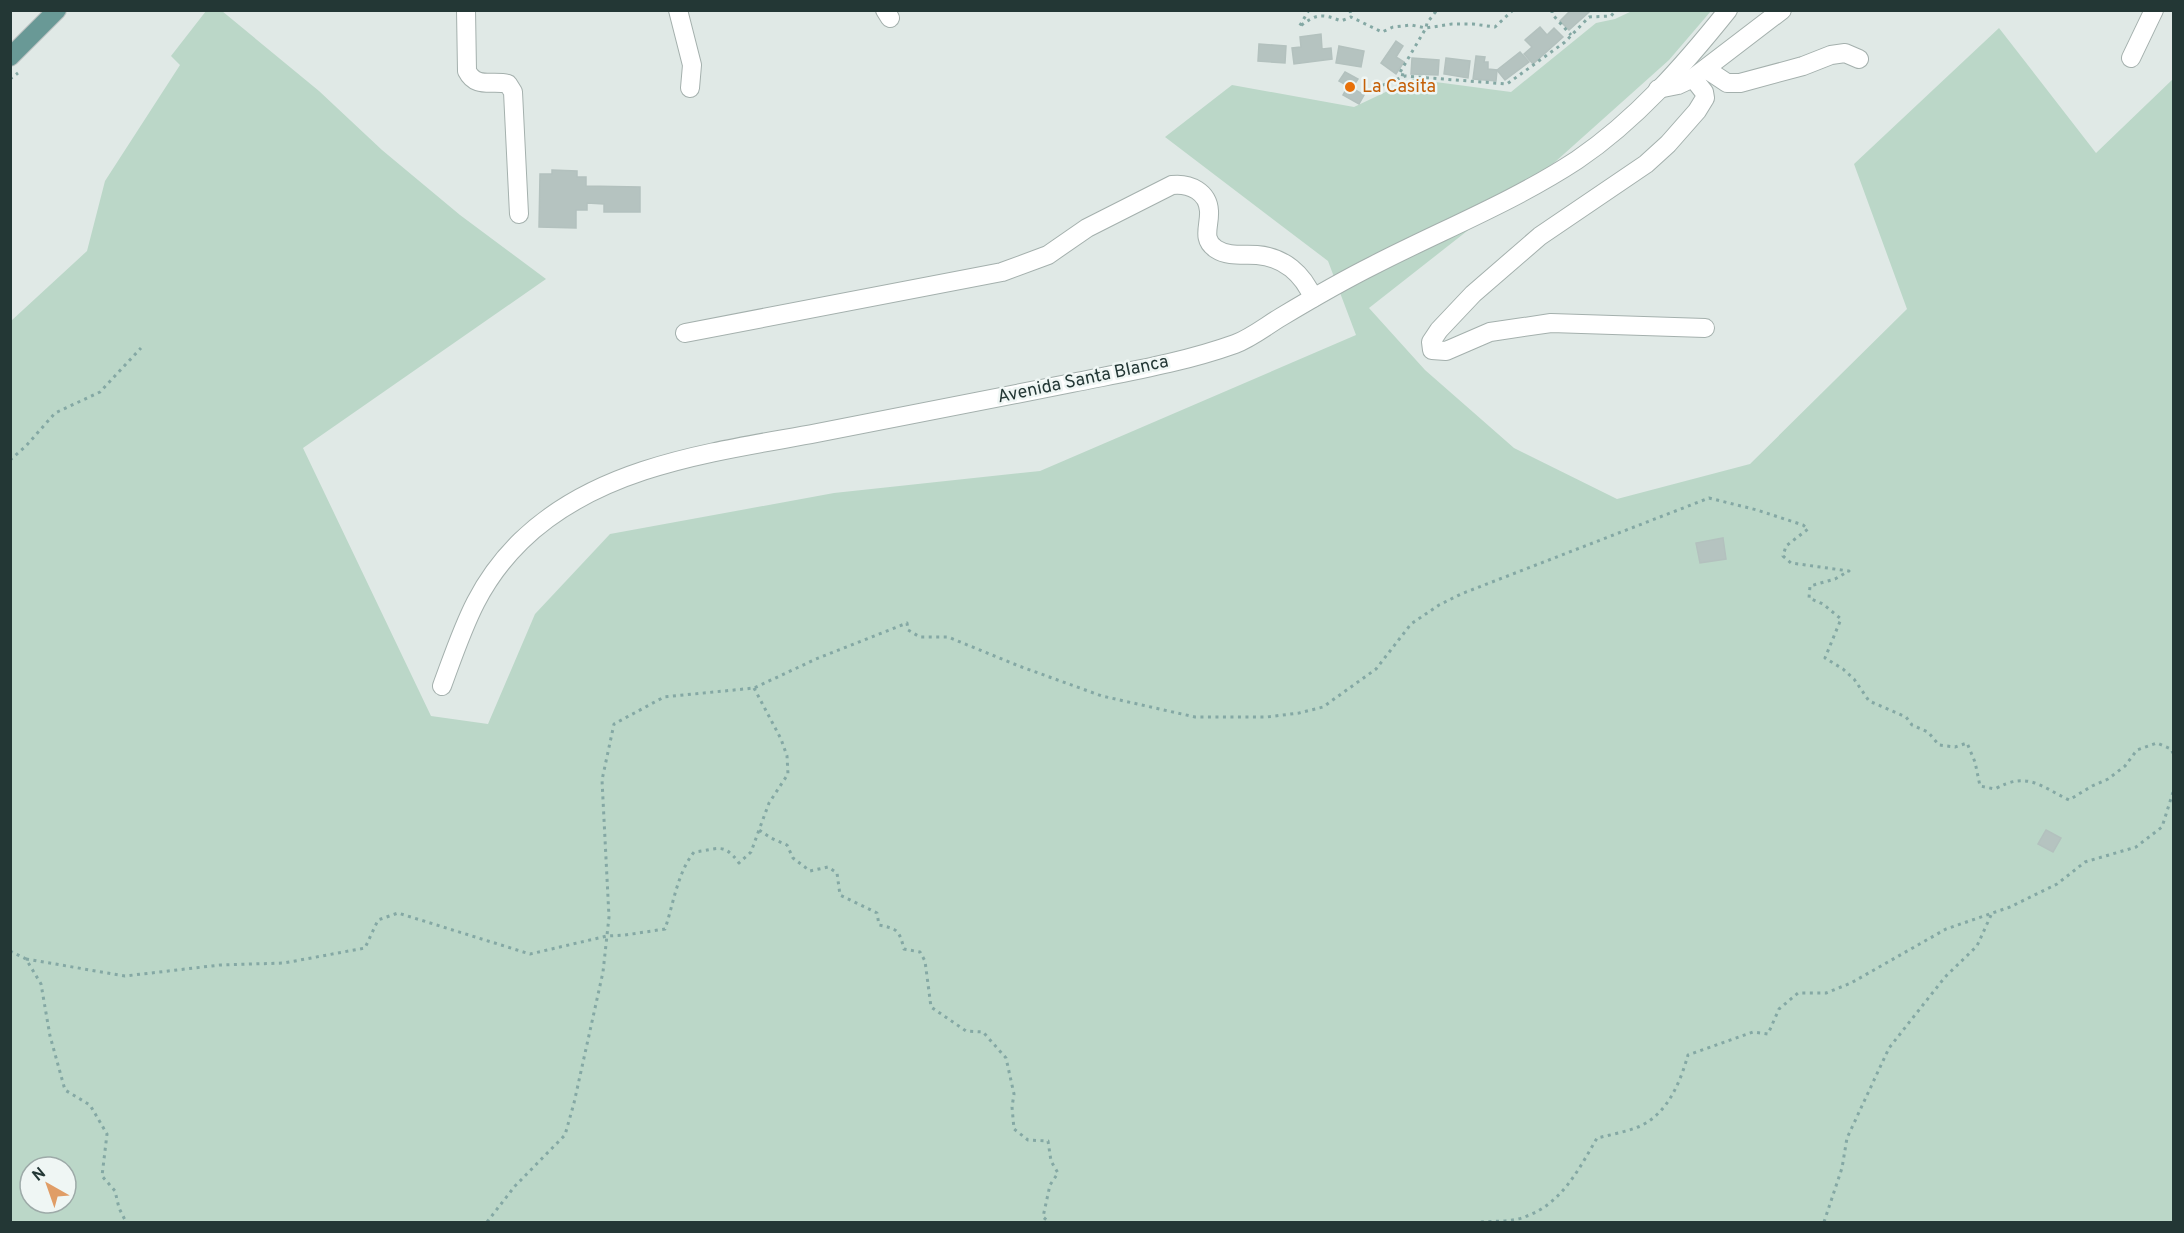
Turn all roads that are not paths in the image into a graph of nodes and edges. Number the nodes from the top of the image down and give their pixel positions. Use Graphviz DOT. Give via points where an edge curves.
graph roads {
  1 [pos="57,10"];
  2 [pos="466,10"];
  3 [pos="678,10"];
  4 [pos="1728,10"];
  5 [pos="1782,10"];
  6 [pos="2154,10"];
  7 [pos="10,57"];
  8 [pos="2131,58"];
  9 [pos="1859,59"];
  10 [pos="1700,73"];
  11 [pos="690,88"];
  12 [pos="1659,89"];
  13 [pos="519,214"];
  14 [pos="1313,298"];
  15 [pos="1705,328"];
  16 [pos="686,333"];
  17 [pos="442,686"];
  1 -- 7 [label="main road"];
  2 -- 13 [label="street" via="470,78 481,84 499,81 508,84 513,92"];
  3 -- 11 [label="street" via="692,65"];
  4 -- 12 [label="street, Avenida Santa Blanca"];
  5 -- 10 [label="street"];
  6 -- 8 [label="street"];
  9 -- 10 [label="street" via="1845,53 1831,55 1740,83"];
  10 -- 12 [label="street" via="1678,85"];
  10 -- 15 [label="street" via="1705,99 1668,144 1637,170 1540,236 1473,294 1431,342 1432,350 1446,351 1490,332 1551,323"];
  12 -- 14 [label="street, Avenida Santa Blanca" via="1629,120 1578,159 1516,196"];
  14 -- 16 [label="street" via="1295,270 1277,259 1217,250 1206,231 1209,210 1204,197 1193,187 1179,184 1087,228 1048,255 1002,272"];
  14 -- 17 [label="street, Avenida Santa Blanca" via="1237,343 1162,364 702,454 622,478 578,498 519,542 472,607"];
}
